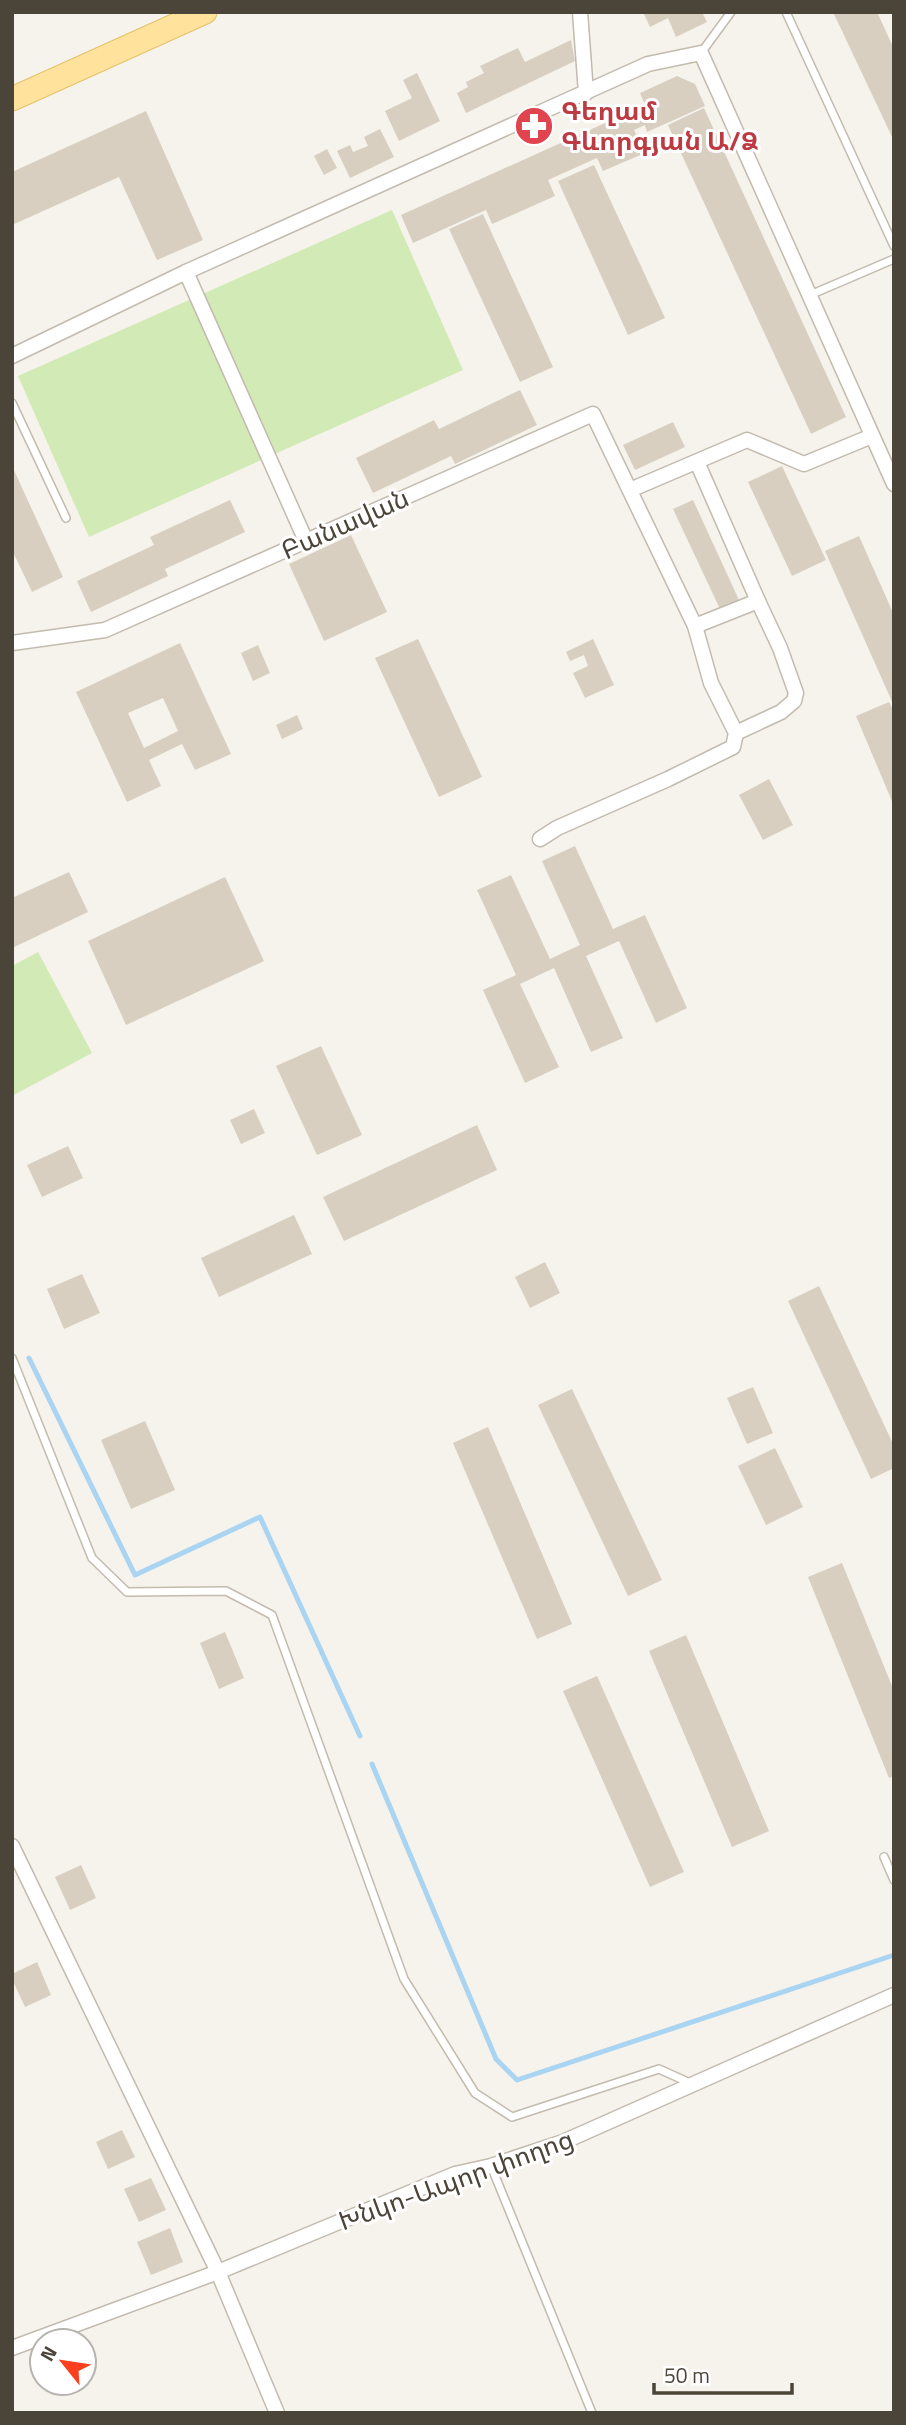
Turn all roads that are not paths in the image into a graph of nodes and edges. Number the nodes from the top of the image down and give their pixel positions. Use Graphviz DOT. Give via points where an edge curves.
graph roads {
  1 [pos="205,12"];
  2 [pos="580,12"];
  3 [pos="731,12"];
  4 [pos="786,12"];
  5 [pos="701,52"];
  6 [pos="586,93"];
  7 [pos="12,99"];
  8 [pos="894,246"];
  9 [pos="894,258"];
  10 [pos="186,272"];
  11 [pos="809,295"];
  12 [pos="12,356"];
  13 [pos="12,403"];
  14 [pos="872,436"];
  15 [pos="697,462"];
  16 [pos="894,484"];
  17 [pos="630,490"];
  18 [pos="66,518"];
  19 [pos="306,541"];
  20 [pos="758,601"];
  21 [pos="695,626"];
  22 [pos="12,643"];
  23 [pos="736,733"];
  24 [pos="540,839"];
  25 [pos="12,1358"];
  26 [pos="12,1846"];
  27 [pos="884,1857"];
  28 [pos="894,1880"];
  29 [pos="894,1995"];
  30 [pos="693,2084"];
  31 [pos="491,2166"];
  32 [pos="218,2272"];
  33 [pos="12,2348"];
  34 [pos="277,2413"];
  35 [pos="592,2413"];
  1 -- 7 [label="main road"];
  2 -- 6 [label="street"];
  3 -- 5 [label="lane"];
  4 -- 8 [label="lane"];
  5 -- 6 [label="street" via="648,64"];
  5 -- 11 [label="street"];
  6 -- 10 [label="street"];
  9 -- 11 [label="lane"];
  10 -- 12 [label="street"];
  10 -- 19 [label="street"];
  11 -- 14 [label="street"];
  13 -- 18 [label="lane"];
  14 -- 15 [label="street" via="804,464 747,440"];
  14 -- 16 [label="street"];
  15 -- 17 [label="street"];
  15 -- 20 [label="street"];
  17 -- 19 [label="street, Բանավան" via="593,414"];
  17 -- 21 [label="street"];
  19 -- 22 [label="street, Բանավան" via="105,630"];
  20 -- 21 [label="street"];
  20 -- 23 [label="street" via="796,693 794,701 780,712"];
  21 -- 23 [label="street" via="712,683"];
  23 -- 24 [label="street" via="733,747"];
  25 -- 30 [label="lane" via="92,1558 127,1592 226,1591 272,1615 404,1979 475,2093 512,2116 659,2070"];
  26 -- 32 [label="street"];
  27 -- 28 [label="lane"];
  29 -- 30 [label="street, Խնկո-Ապոր փողոց"];
  30 -- 31 [label="street, Խնկո-Ապոր փողոց" via="563,2142"];
  31 -- 32 [label="street, Խնկո-Ապոր փողոց" via="455,2174"];
  31 -- 35 [label="lane"];
  32 -- 33 [label="street, Խնկո-Ապոր փողոց"];
  32 -- 34 [label="street"];
}
